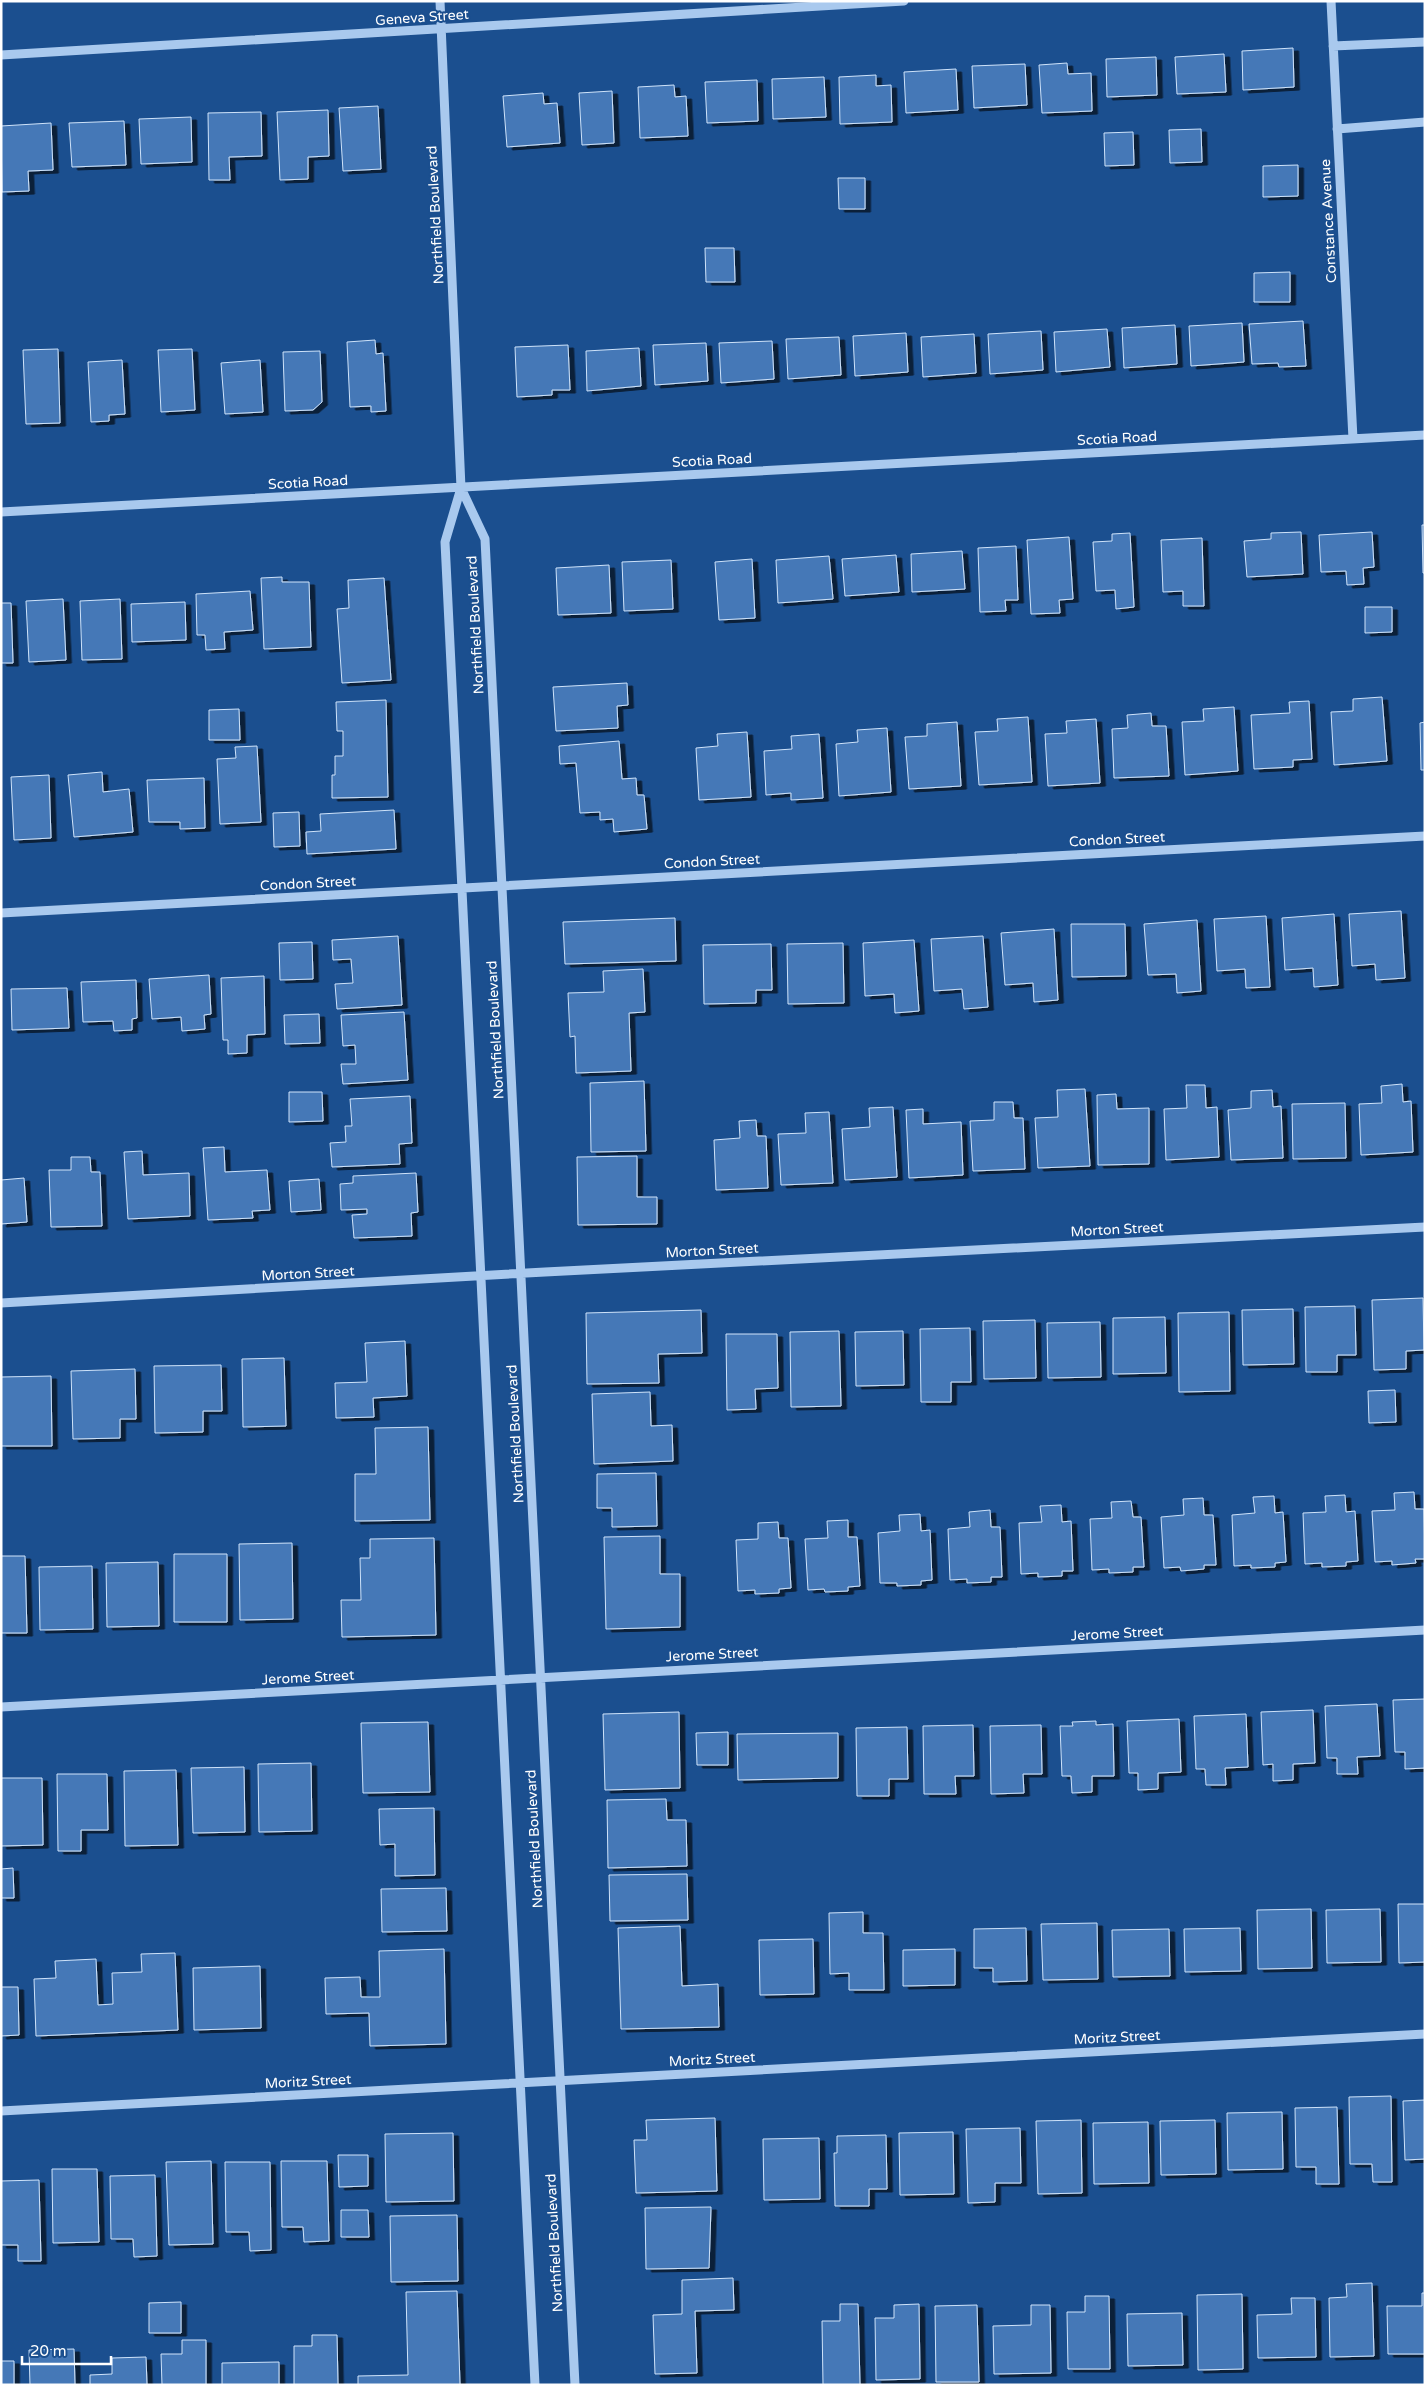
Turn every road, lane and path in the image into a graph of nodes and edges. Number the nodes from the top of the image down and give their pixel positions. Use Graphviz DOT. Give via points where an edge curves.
graph roads {
  1 [pos="440,1"];
  2 [pos="904,1"];
  3 [pos="1331,1"];
  4 [pos="441,30"];
  5 [pos="1425,42"];
  6 [pos="1333,46"];
  7 [pos="1,56"];
  8 [pos="1425,122"];
  9 [pos="1337,129"];
  10 [pos="1425,435"];
  11 [pos="1353,439"];
  12 [pos="461,488"];
  13 [pos="1,512"];
  14 [pos="1425,836"];
  15 [pos="502,886"];
  16 [pos="462,888"];
  17 [pos="1,913"];
  18 [pos="1425,1228"];
  19 [pos="521,1274"];
  20 [pos="482,1276"];
  21 [pos="1,1303"];
  22 [pos="1425,1630"];
  23 [pos="540,1678"];
  24 [pos="501,1680"];
  25 [pos="1,1707"];
  26 [pos="1425,2034"];
  27 [pos="559,2081"];
  28 [pos="520,2083"];
  29 [pos="1,2111"];
  30 [pos="535,2385"];
  31 [pos="575,2385"];
  1 -- 4 [label="street, Northfield Boulevard"];
  2 -- 4 [label="street, Geneva Street"];
  3 -- 6 [label="street, Constance Avenue"];
  4 -- 7 [label="street, Geneva Street"];
  4 -- 12 [label="street, Northfield Boulevard"];
  5 -- 6 [label="street"];
  6 -- 9 [label="street, Constance Avenue"];
  8 -- 9 [label="street"];
  9 -- 11 [label="street, Constance Avenue"];
  10 -- 11 [label="street, Scotia Road"];
  11 -- 12 [label="street, Scotia Road"];
  12 -- 13 [label="street, Scotia Road"];
  12 -- 15 [label="street, Northfield Boulevard" via="485,539"];
  12 -- 16 [label="street, Northfield Boulevard" via="444,542"];
  14 -- 15 [label="street, Condon Street"];
  15 -- 16 [label="street, Condon Street"];
  15 -- 19 [label="street, Northfield Boulevard"];
  16 -- 17 [label="street, Condon Street"];
  16 -- 20 [label="street, Northfield Boulevard"];
  18 -- 19 [label="street, Morton Street"];
  19 -- 20 [label="street, Morton Street"];
  19 -- 23 [label="street, Northfield Boulevard"];
  20 -- 21 [label="street, Morton Street"];
  20 -- 24 [label="street, Northfield Boulevard"];
  22 -- 23 [label="street, Jerome Street"];
  23 -- 24 [label="street, Jerome Street"];
  23 -- 27 [label="street, Northfield Boulevard"];
  24 -- 25 [label="street, Jerome Street"];
  24 -- 28 [label="street, Northfield Boulevard"];
  26 -- 27 [label="street, Moritz Street"];
  27 -- 28 [label="street, Moritz Street"];
  27 -- 31 [label="street, Northfield Boulevard"];
  28 -- 29 [label="street, Moritz Street"];
  28 -- 30 [label="street, Northfield Boulevard"];
}
